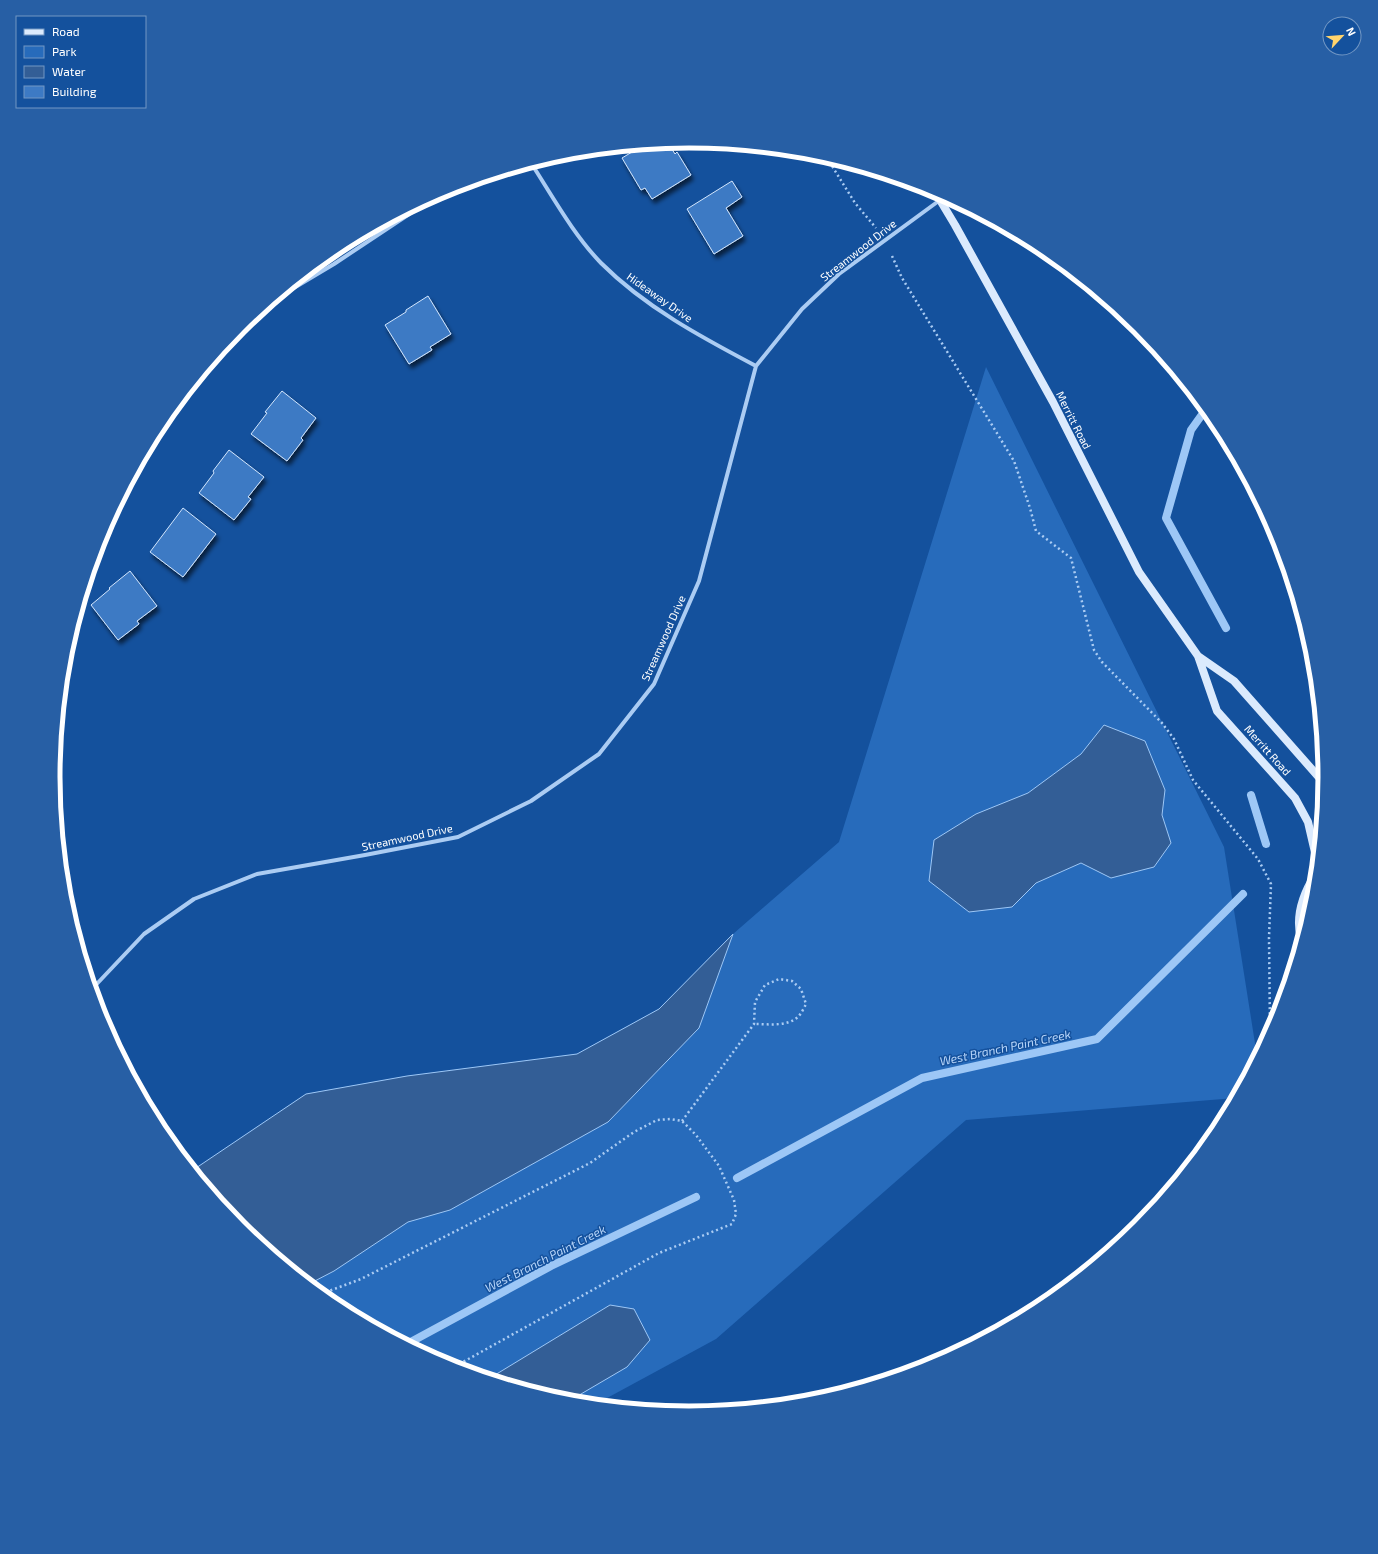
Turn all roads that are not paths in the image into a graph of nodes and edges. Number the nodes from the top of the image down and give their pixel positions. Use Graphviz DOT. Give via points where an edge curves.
graph roads {
  1 [pos="534,167"];
  2 [pos="940,200"];
  3 [pos="410,213"];
  4 [pos="295,287"];
  5 [pos="756,366"];
  6 [pos="1198,656"];
  7 [pos="1318,776"];
  8 [pos="1314,848"];
  9 [pos="1309,884"];
  10 [pos="1299,931"];
  11 [pos="95,985"];
  1 -- 5 [label="street, Hideaway Drive" via="578,235 601,263 624,284 671,318"];
  2 -- 5 [label="street, Streamwood Drive" via="838,274 802,309"];
  2 -- 6 [label="street, Merritt Road" via="1053,402 1139,572"];
  3 -- 4 [label="street"];
  5 -- 11 [label="street, Streamwood Drive" via="699,581 654,684 599,754 531,802 458,837 258,874 194,899 144,934"];
  6 -- 7 [label="street, Merritt Road" via="1234,681"];
  6 -- 8 [label="street, Merritt Road" via="1217,711 1295,798 1308,822"];
  9 -- 10 [label="street" via="1300,910"];
}
